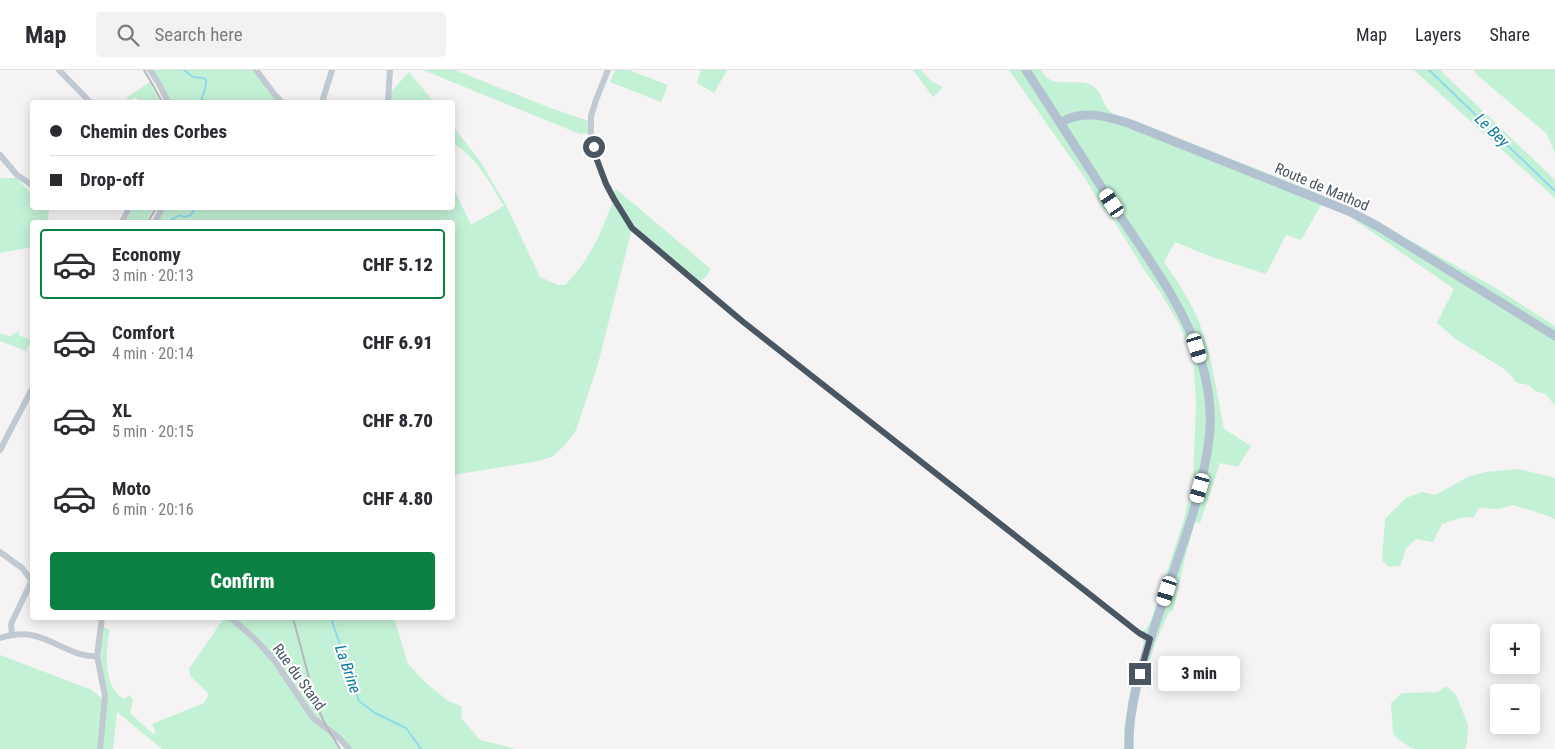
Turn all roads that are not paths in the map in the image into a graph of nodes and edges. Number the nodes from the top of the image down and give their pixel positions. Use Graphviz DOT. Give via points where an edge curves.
graph roads {
  1 [pos="59,70"];
  2 [pos="150,70"];
  3 [pos="256,70"];
  4 [pos="332,70"];
  5 [pos="390,70"];
  6 [pos="608,70"];
  7 [pos="1026,70"];
  8 [pos="88,100"];
  9 [pos="167,100"];
  10 [pos="280,100"];
  11 [pos="323,100"];
  12 [pos="388,100"];
  13 [pos="1060,123"];
  14 [pos="0,155"];
  15 [pos="30,184"];
  16 [pos="1555,336"];
  17 [pos="30,393"];
  18 [pos="0,450"];
  19 [pos="0,552"];
  20 [pos="30,578"];
  21 [pos="30,584"];
  22 [pos="102,620"];
  23 [pos="233,620"];
  24 [pos="12,635"];
  25 [pos="0,638"];
  26 [pos="1150,639"];
  27 [pos="97,656"];
  28 [pos="100,749"];
  29 [pos="349,749"];
  30 [pos="1129,749"];
  1 -- 8 [label="street"];
  2 -- 9 [label="street"];
  3 -- 10 [label="street"];
  4 -- 11 [label="street"];
  5 -- 12 [label="street"];
  6 -- 26 [label="street" via="591,116 591,133 606,184 632,228 742,321"];
  7 -- 13 [label="main road"];
  13 -- 16 [label="main road, Route de Mathod" via="1068,118 1089,115 1128,123 1351,212"];
  13 -- 26 [label="main road" via="1170,292 1194,341 1209,401 1210,426 1205,467 1193,514"];
  14 -- 15 [label="street" via="17,175"];
  17 -- 18 [label="street"];
  19 -- 20 [label="street"];
  21 -- 24 [label="street" via="12,624"];
  22 -- 27 [label="street"];
  23 -- 29 [label="street, Rue du Stand" via="274,660 313,718"];
  24 -- 25 [label="street"];
  24 -- 27 [label="street" via="33,635 87,657"];
  26 -- 30 [label="main road" via="1131,708"];
  27 -- 28 [label="street" via="105,696"];
}
